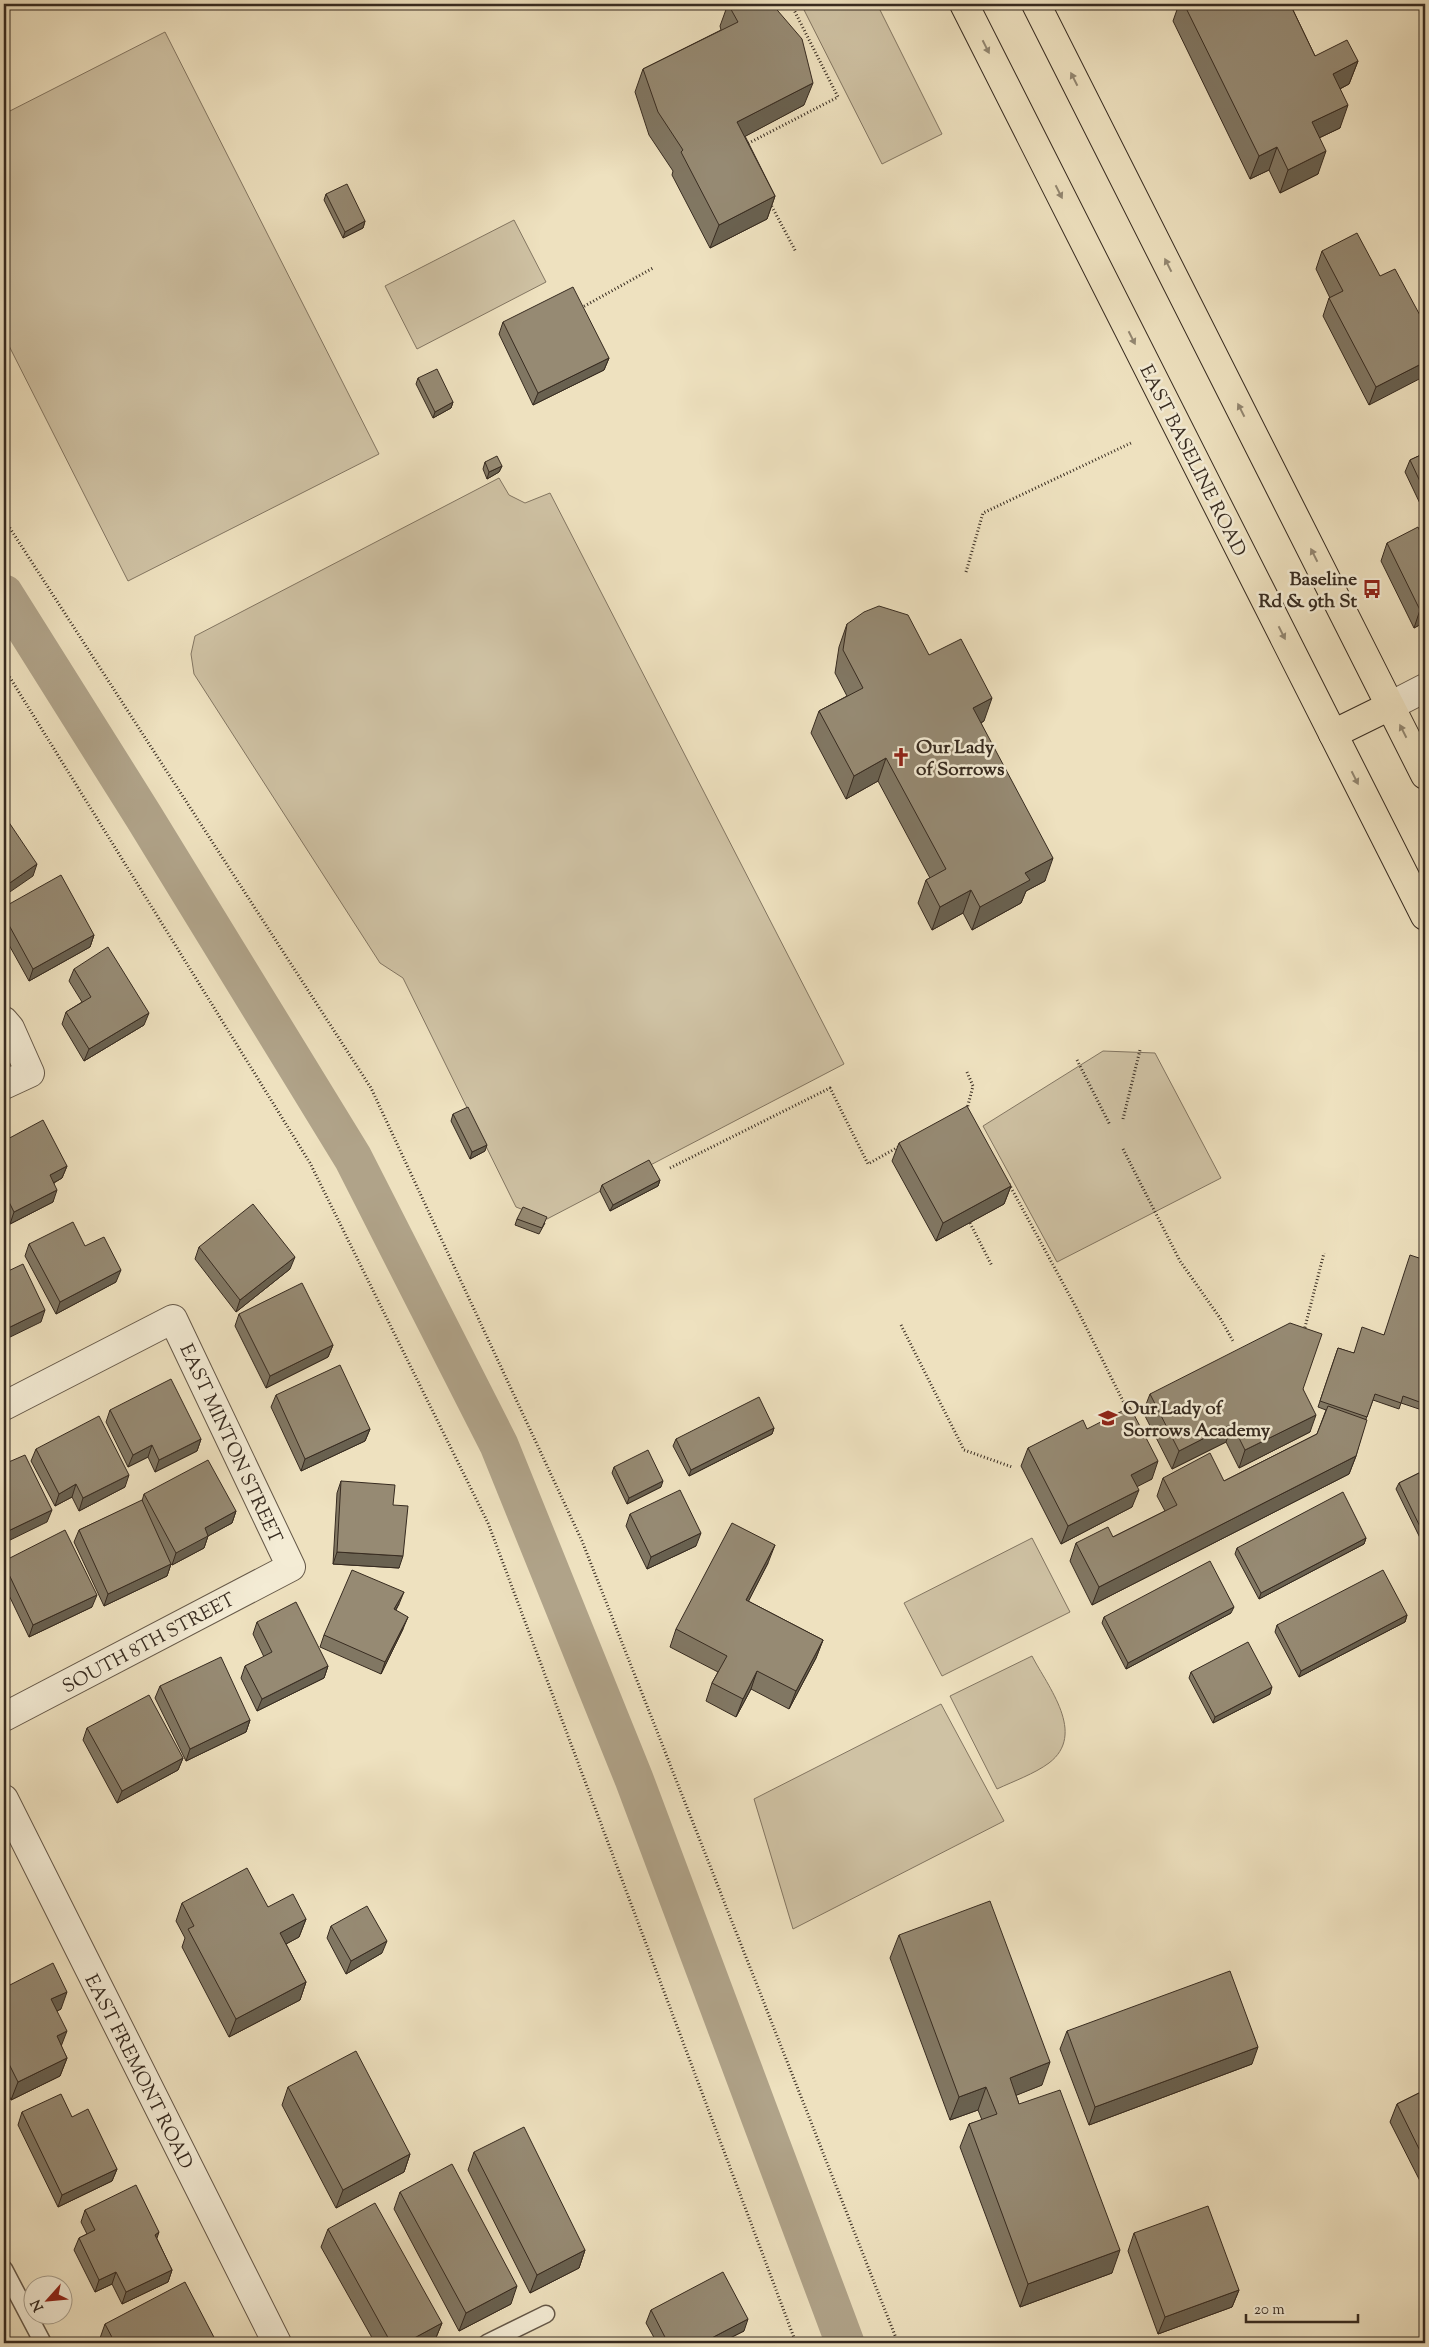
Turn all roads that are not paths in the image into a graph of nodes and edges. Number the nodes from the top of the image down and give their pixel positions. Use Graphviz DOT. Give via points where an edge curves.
graph roads {
  1 [pos="964,4"];
  2 [pos="1036,4"];
  3 [pos="1425,688"];
  4 [pos="1390,706"];
  5 [pos="1333,734"];
  6 [pos="1425,775"];
  7 [pos="1425,916"];
  8 [pos="4,1021"];
  9 [pos="4,1086"];
  10 [pos="4,1406"];
  11 [pos="291,1567"];
  12 [pos="4,1717"];
  13 [pos="4,1799"];
  14 [pos="4,2269"];
  15 [pos="546,2314"];
  16 [pos="43,2343"];
  17 [pos="277,2343"];
  18 [pos="486,2343"];
  1 -- 5 [label="main road, EAST BASELINE ROAD, one-way"];
  4 -- 2 [label="main road, one-way"];
  3 -- 4 [label="street"];
  4 -- 5 [label="main road"];
  6 -- 4 [label="main road, one-way"];
  5 -- 7 [label="main road, EAST BASELINE ROAD, one-way"];
  8 -- 9 [label="street" via="30,1072"];
  10 -- 11 [label="street, EAST MINTON STREET" via="173,1318"];
  11 -- 12 [label="street, SOUTH 8TH STREET"];
  13 -- 17 [label="street, EAST FREMONT ROAD"];
  14 -- 16 [label="lane"];
  15 -- 18 [label="lane"];
}
